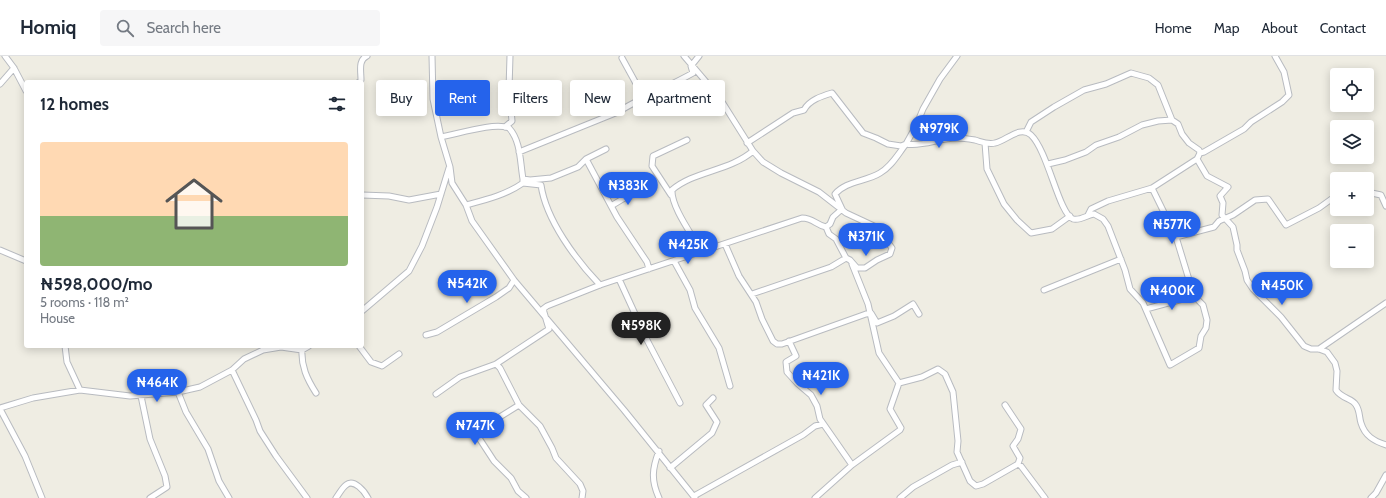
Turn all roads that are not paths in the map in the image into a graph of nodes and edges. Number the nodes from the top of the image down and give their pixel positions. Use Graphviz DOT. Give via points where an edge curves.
graph roads {
  1 [pos="5,56"];
  2 [pos="367,56"];
  3 [pos="432,56"];
  4 [pos="510,56"];
  5 [pos="684,56"];
  6 [pos="699,56"];
  7 [pos="957,56"];
  8 [pos="1275,56"];
  9 [pos="622,58"];
  10 [pos="691,66"];
  11 [pos="14,68"];
  12 [pos="361,80"];
  13 [pos="634,80"];
  14 [pos="679,80"];
  15 [pos="0,84"];
  16 [pos="24,87"];
  17 [pos="633,104"];
  18 [pos="1172,120"];
  19 [pos="512,121"];
  20 [pos="505,126"];
  21 [pos="512,132"];
  22 [pos="1026,132"];
  23 [pos="441,137"];
  24 [pos="687,140"];
  25 [pos="748,143"];
  26 [pos="985,143"];
  27 [pos="906,144"];
  28 [pos="606,149"];
  29 [pos="753,150"];
  30 [pos="519,152"];
  31 [pos="1198,156"];
  32 [pos="586,159"];
  33 [pos="1048,164"];
  34 [pos="450,167"];
  35 [pos="523,181"];
  36 [pos="1152,188"];
  37 [pos="636,191"];
  38 [pos="441,194"];
  39 [pos="1374,194"];
  40 [pos="364,195"];
  41 [pos="672,196"];
  42 [pos="1330,200"];
  43 [pos="466,205"];
  44 [pos="611,206"];
  45 [pos="1386,206"];
  46 [pos="842,209"];
  47 [pos="1088,215"];
  48 [pos="1070,216"];
  49 [pos="1224,219"];
  50 [pos="826,227"];
  51 [pos="1176,237"];
  52 [pos="724,244"];
  53 [pos="0,250"];
  54 [pos="701,251"];
  55 [pos="848,259"];
  56 [pos="1120,259"];
  57 [pos="24,260"];
  58 [pos="674,261"];
  59 [pos="649,269"];
  60 [pos="619,279"];
  61 [pos="514,280"];
  62 [pos="600,285"];
  63 [pos="1044,290"];
  64 [pos="752,294"];
  65 [pos="1194,296"];
  66 [pos="1386,303"];
  67 [pos="364,309"];
  68 [pos="1146,309"];
  69 [pos="871,313"];
  70 [pos="544,314"];
  71 [pos="919,314"];
  72 [pos="426,335"];
  73 [pos="789,341"];
  74 [pos="65,348"];
  75 [pos="306,348"];
  76 [pos="360,348"];
  77 [pos="1319,349"];
  78 [pos="302,350"];
  79 [pos="399,354"];
  80 [pos="496,364"];
  81 [pos="232,370"];
  82 [pos="899,382"];
  83 [pos="730,386"];
  84 [pos="80,390"];
  85 [pos="178,392"];
  86 [pos="316,393"];
  87 [pos="436,394"];
  88 [pos="140,396"];
  89 [pos="713,398"];
  90 [pos="680,403"];
  91 [pos="519,405"];
  92 [pos="1005,405"];
  93 [pos="0,409"];
  94 [pos="823,424"];
  95 [pos="1386,445"];
  96 [pos="658,451"];
  97 [pos="962,462"];
  98 [pos="1018,464"];
  99 [pos="852,465"];
  100 [pos="670,468"];
  101 [pos="1386,475"];
  102 [pos="695,497"];
  103 [pos="42,498"];
  104 [pos="150,498"];
  105 [pos="229,498"];
  106 [pos="307,498"];
  107 [pos="336,498"];
  108 [pos="368,498"];
  109 [pos="526,498"];
  110 [pos="582,498"];
  111 [pos="658,498"];
  112 [pos="815,498"];
  113 [pos="900,498"];
  114 [pos="1045,498"];
  115 [pos="1372,498"];
  1 -- 11 [label="street"];
  2 -- 12 [label="street" via="360,63"];
  3 -- 23 [label="street" via="433,99"];
  4 -- 19 [label="street" via="509,89"];
  5 -- 10 [label="street"];
  6 -- 10 [label="street"];
  7 -- 27 [label="street" via="922,109"];
  8 -- 31 [label="street" via="1284,72 1289,95 1244,129"];
  9 -- 13 [label="street"];
  10 -- 14 [label="street" via="693,73"];
  10 -- 25 [label="street" via="719,97"];
  11 -- 15 [label="street"];
  11 -- 16 [label="street"];
  17 -- 30 [label="street"];
  18 -- 22 [label="street" via="1158,85 1149,78 1131,73 1084,90 1031,122"];
  18 -- 31 [label="street" via="1178,124 1189,143 1198,150"];
  18 -- 33 [label="street" via="1142,124 1086,152"];
  19 -- 20 [label="street"];
  19 -- 21 [label="street"];
  20 -- 21 [label="street"];
  20 -- 23 [label="street"];
  21 -- 30 [label="street"];
  22 -- 26 [label="street" via="1014,134 1001,142"];
  22 -- 33 [label="street" via="1031,135"];
  23 -- 34 [label="street"];
  24 -- 41 [label="street" via="653,156 652,166"];
  25 -- 27 [label="street" via="793,113 804,110 817,99 832,93 863,133 888,144"];
  25 -- 29 [label="street"];
  26 -- 27 [label="street" via="958,138 915,146"];
  26 -- 48 [label="street" via="987,170 1004,204 1030,233 1052,229"];
  27 -- 46 [label="street" via="882,172 869,179 851,183 835,194"];
  28 -- 32 [label="street"];
  29 -- 41 [label="street" via="745,158 678,185 672,190"];
  29 -- 46 [label="street" via="763,162 819,192"];
  30 -- 35 [label="street"];
  31 -- 36 [label="street"];
  31 -- 49 [label="street" via="1207,176 1228,188 1220,196"];
  32 -- 35 [label="street" via="578,167 551,178"];
  32 -- 44 [label="street"];
  33 -- 48 [label="street" via="1062,206"];
  34 -- 38 [label="street"];
  34 -- 43 [label="street" via="452,183"];
  35 -- 43 [label="street" via="516,188"];
  35 -- 62 [label="street" via="541,185 543,198 570,249"];
  36 -- 47 [label="street" via="1108,201 1091,209"];
  36 -- 51 [label="street"];
  37 -- 44 [label="street"];
  38 -- 40 [label="street" via="409,200"];
  38 -- 67 [label="street" via="422,246 409,271"];
  39 -- 45 [label="street" via="1381,195"];
  41 -- 54 [label="street" via="675,206"];
  42 -- 49 [label="street" via="1286,225 1268,199 1255,200"];
  43 -- 61 [label="street" via="472,221"];
  44 -- 59 [label="street"];
  46 -- 50 [label="street"];
  46 -- 55 [label="street" via="876,228 892,248 890,254 861,269"];
  47 -- 48 [label="street" via="1079,219"];
  47 -- 56 [label="street" via="1094,214 1104,219"];
  49 -- 51 [label="street" via="1214,227"];
  49 -- 77 [label="street" via="1233,227 1237,250 1247,280 1253,289 1281,317 1304,346"];
  50 -- 52 [label="street" via="813,219 802,218"];
  50 -- 55 [label="street"];
  51 -- 65 [label="street"];
  52 -- 54 [label="street"];
  52 -- 64 [label="street" via="739,276"];
  53 -- 57 [label="street"];
  54 -- 58 [label="street"];
  55 -- 64 [label="street"];
  55 -- 69 [label="street"];
  56 -- 63 [label="street"];
  56 -- 68 [label="street" via="1130,290"];
  58 -- 59 [label="street"];
  58 -- 83 [label="street" via="690,290 695,308 719,348"];
  59 -- 60 [label="street"];
  60 -- 62 [label="street"];
  60 -- 90 [label="street"];
  61 -- 70 [label="street"];
  61 -- 72 [label="street" via="509,288 496,297 437,332"];
  62 -- 70 [label="street" via="547,306 543,309"];
  64 -- 73 [label="street" via="773,341 777,344"];
  65 -- 68 [label="street"];
  65 -- 68 [label="street" via="1203,305 1207,320 1206,328 1198,348 1170,365"];
  66 -- 77 [label="street"];
  69 -- 71 [label="street" via="877,323 913,304"];
  69 -- 73 [label="street"];
  69 -- 82 [label="street" via="878,353"];
  70 -- 80 [label="street" via="549,329"];
  70 -- 96 [label="street"];
  73 -- 94 [label="street" via="796,356 786,362 787,372 811,395"];
  74 -- 84 [label="street" via="67,362"];
  75 -- 78 [label="street"];
  76 -- 79 [label="street" via="371,362 382,366"];
  77 -- 95 [label="street" via="1327,352 1335,363 1336,390 1339,395 1357,406 1361,423 1369,437"];
  78 -- 81 [label="street" via="263,350 244,359"];
  78 -- 86 [label="street" via="304,372"];
  80 -- 87 [label="street" via="460,377"];
  80 -- 91 [label="street"];
  81 -- 85 [label="street" via="200,387"];
  81 -- 106 [label="street" via="260,431"];
  82 -- 97 [label="street" via="922,377 938,369 945,374 953,392 957,452"];
  82 -- 99 [label="street" via="890,409 900,430"];
  84 -- 88 [label="street"];
  84 -- 93 [label="street" via="33,398"];
  85 -- 88 [label="street"];
  85 -- 105 [label="street" via="186,412 208,449 218,481"];
  88 -- 104 [label="street" via="150,439 165,476 167,488"];
  89 -- 100 [label="street" via="706,405 717,422 712,433"];
  91 -- 109 [label="street" via="478,432 479,438 494,461"];
  91 -- 110 [label="street" via="540,426 556,458 580,484"];
  92 -- 98 [label="street" via="1021,429 1013,446 1020,458"];
  93 -- 103 [label="street" via="25,456"];
  94 -- 99 [label="street"];
  94 -- 102 [label="street" via="815,426"];
  96 -- 100 [label="street"];
  96 -- 111 [label="street" via="652,481"];
  97 -- 98 [label="street" via="970,480 976,486"];
  97 -- 113 [label="street" via="913,487"];
  98 -- 114 [label="street"];
  99 -- 112 [label="street"];
  100 -- 102 [label="street"];
  101 -- 115 [label="street"];
  107 -- 108 [label="street" via="349,483 360,487"];
}
